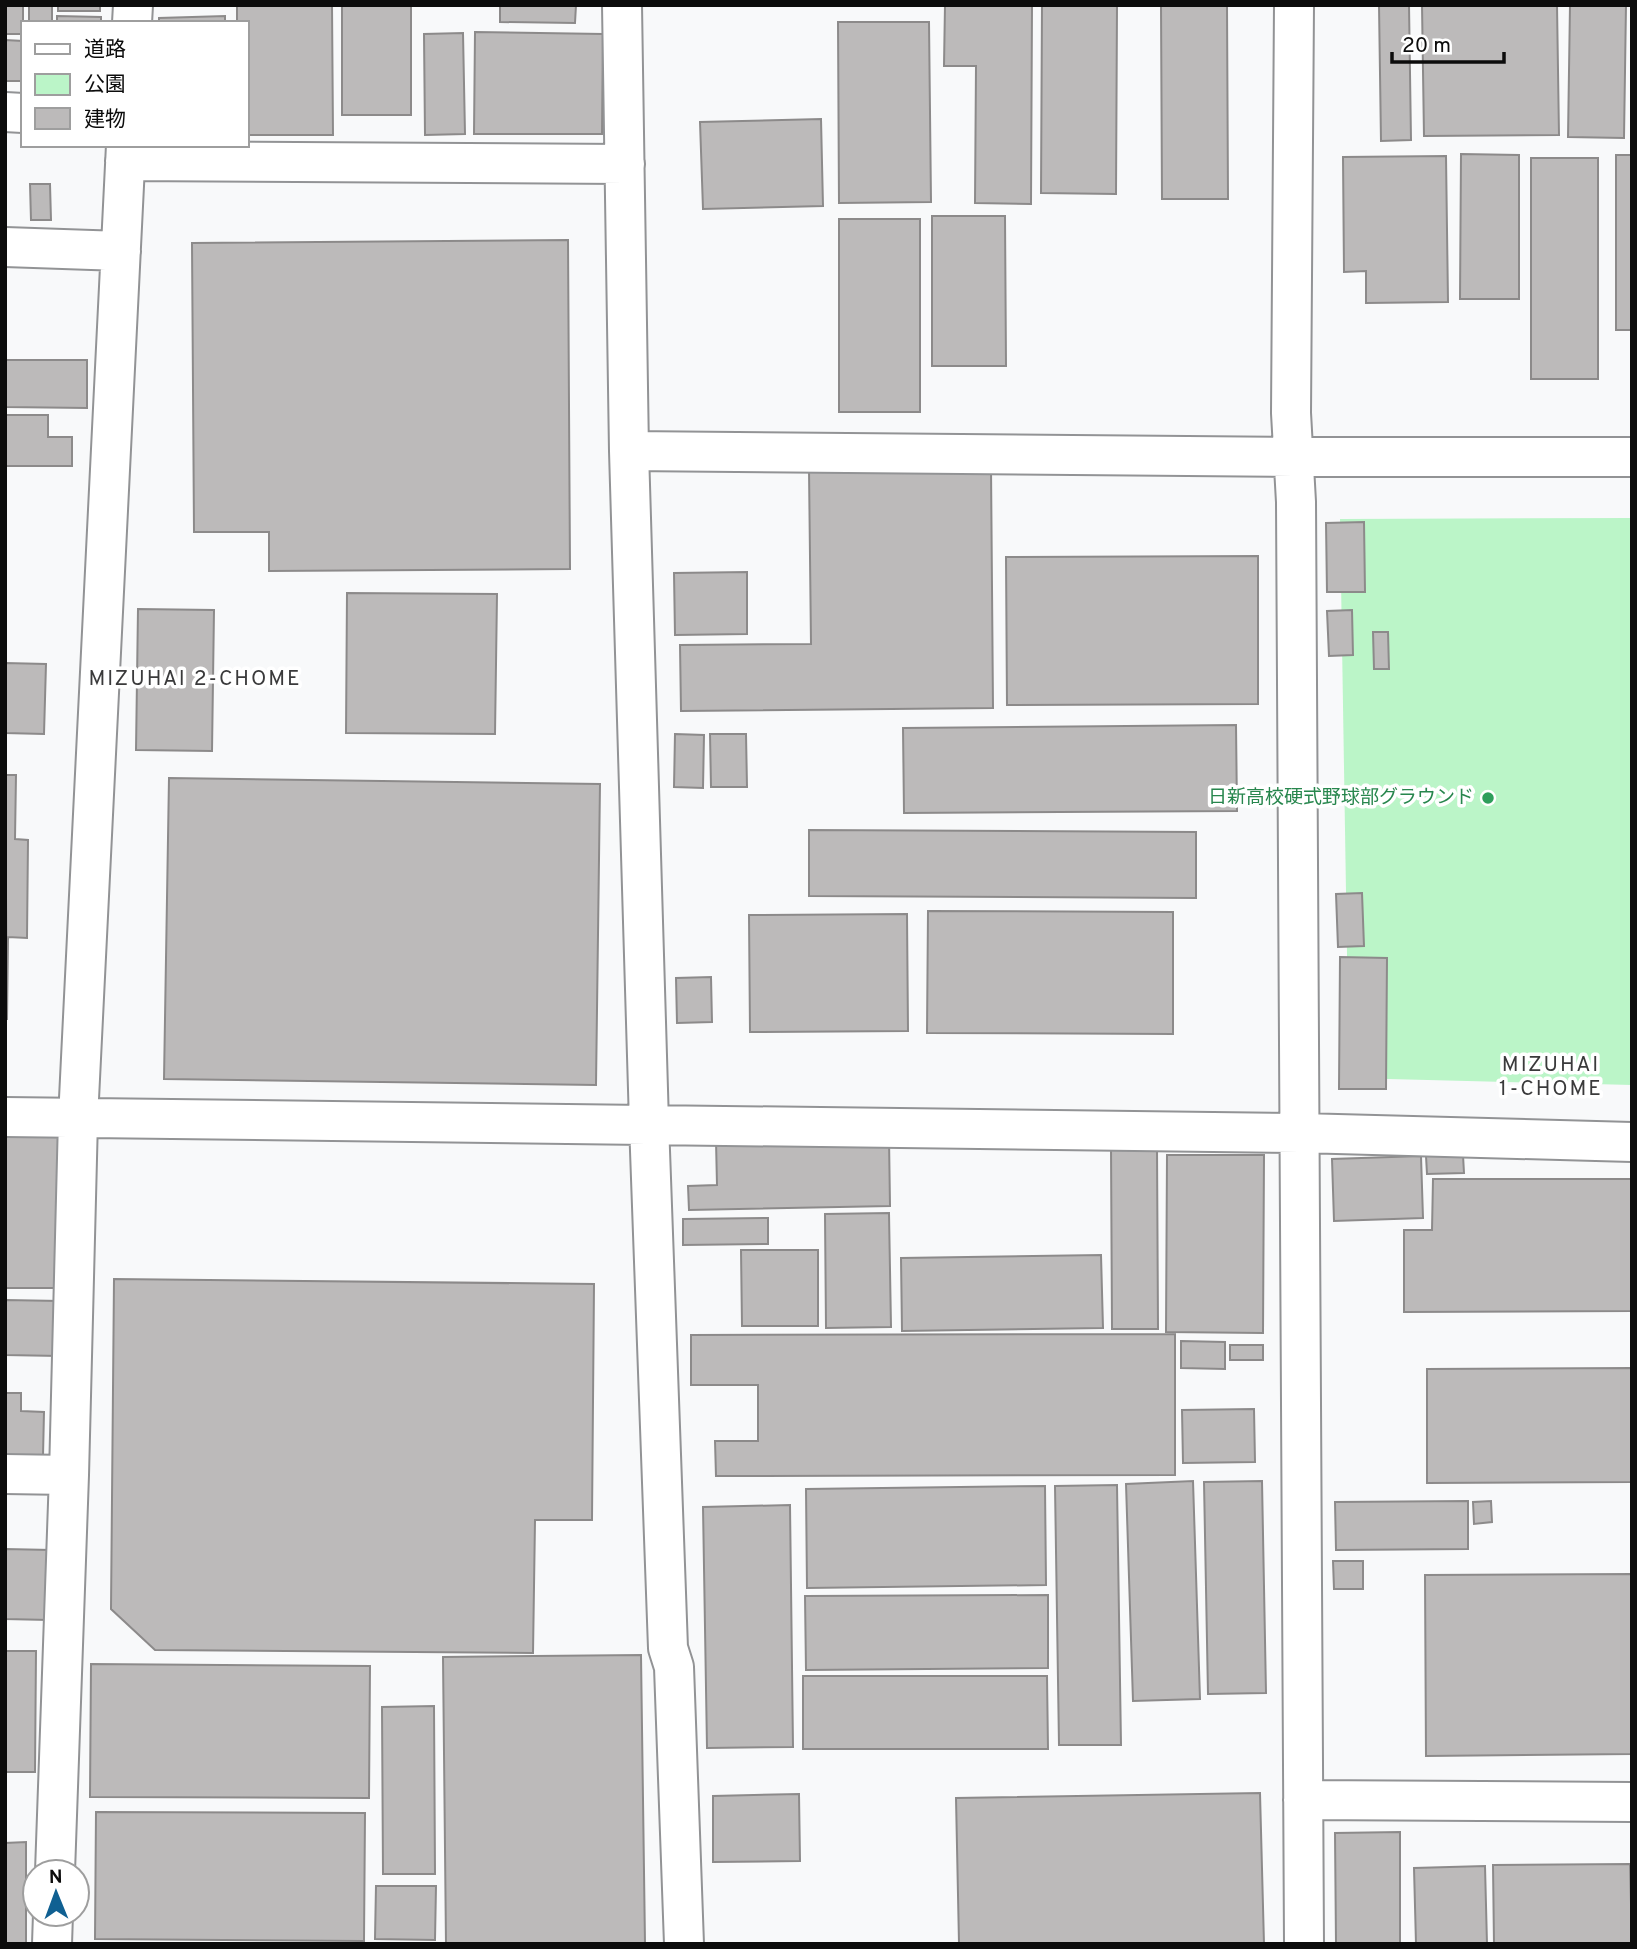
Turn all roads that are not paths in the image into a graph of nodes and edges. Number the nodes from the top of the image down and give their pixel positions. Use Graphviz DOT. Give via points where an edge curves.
graph roads {
  1 [pos="622,5"];
  2 [pos="1294,5"];
  3 [pos="126,153"];
  4 [pos="625,164"];
  5 [pos="5,247"];
  6 [pos="121,251"];
  7 [pos="629,451"];
  8 [pos="1293,457"];
  9 [pos="1632,457"];
  10 [pos="5,1117"];
  11 [pos="78,1119"];
  12 [pos="649,1123"];
  13 [pos="1300,1133"];
  14 [pos="1632,1142"];
  15 [pos="5,1474"];
  16 [pos="69,1475"];
  17 [pos="1303,1800"];
  18 [pos="1632,1802"];
  19 [pos="55,1858"];
  20 [pos="684,1944"];
  21 [pos="1304,1944"];
  1 -- 4 [label="street"];
  2 -- 8 [label="street"];
  3 -- 4 [label="street"];
  3 -- 6 [label="street"];
  4 -- 7 [label="street"];
  5 -- 6 [label="street"];
  6 -- 11 [label="street"];
  7 -- 8 [label="street"];
  7 -- 12 [label="street"];
  8 -- 9 [label="street"];
  8 -- 13 [label="street"];
  10 -- 11 [label="street"];
  11 -- 12 [label="street"];
  11 -- 16 [label="street"];
  12 -- 13 [label="street"];
  12 -- 20 [label="street"];
  13 -- 14 [label="street"];
  13 -- 17 [label="street"];
  15 -- 16 [label="street"];
  16 -- 19 [label="street"];
  17 -- 18 [label="street"];
  17 -- 21 [label="street"];
}
